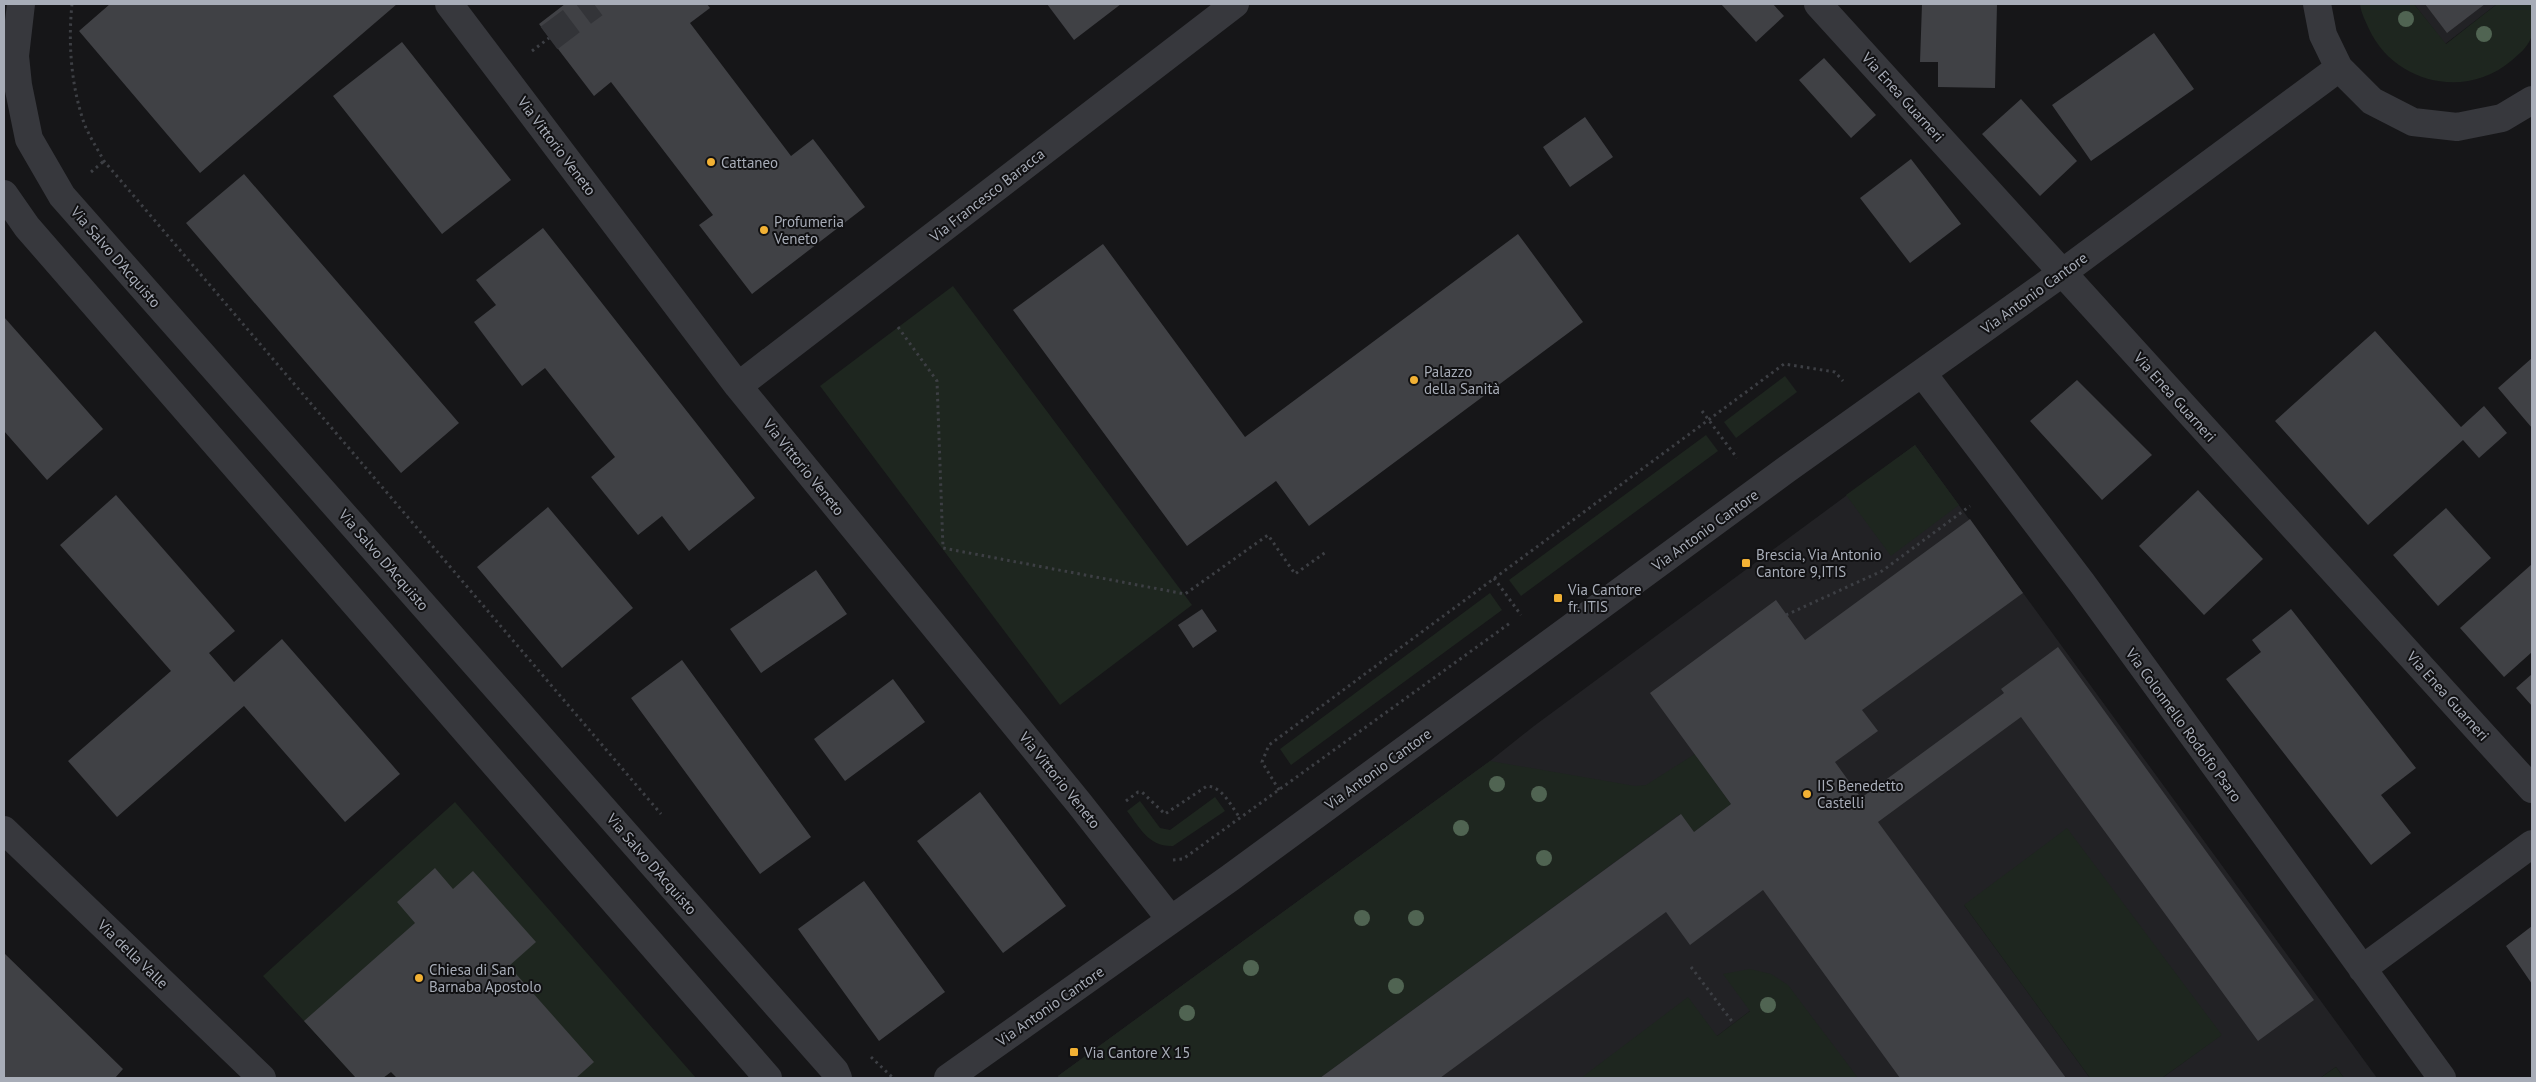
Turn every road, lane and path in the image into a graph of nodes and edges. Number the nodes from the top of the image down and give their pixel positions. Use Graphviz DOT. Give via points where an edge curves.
graph roads {
  1 [pos="21,4"];
  2 [pos="72,4"];
  3 [pos="449,4"];
  4 [pos="1235,4"];
  5 [pos="1818,4"];
  6 [pos="2317,4"];
  7 [pos="2339,68"];
  8 [pos="2532,100"];
  9 [pos="4,194"];
  10 [pos="2062,273"];
  11 [pos="898,327"];
  12 [pos="1923,374"];
  13 [pos="1843,381"];
  14 [pos="738,386"];
  15 [pos="1702,411"];
  16 [pos="1709,420"];
  17 [pos="1737,458"];
  18 [pos="1970,506"];
  19 [pos="1326,552"];
  20 [pos="1494,578"];
  21 [pos="1521,614"];
  22 [pos="1786,614"];
  23 [pos="2532,789"];
  24 [pos="1124,803"];
  25 [pos="1240,818"];
  26 [pos="667,821"];
  27 [pos="4,830"];
  28 [pos="2532,844"];
  29 [pos="1169,861"];
  30 [pos="1171,920"];
  31 [pos="1692,967"];
  32 [pos="2362,969"];
  33 [pos="1734,1024"];
  34 [pos="868,1055"];
  35 [pos="262,1078"];
  36 [pos="768,1078"];
  37 [pos="838,1078"];
  38 [pos="894,1078"];
  39 [pos="948,1078"];
  40 [pos="2442,1078"];
  1 -- 37 [label="street, Via Salvo D'Acquisto" via="15,56 29,139 62,196"];
  2 -- 26 [label="path" via="69,35 76,88 85,124 104,161"];
  3 -- 14 [label="street, Via Vittorio Veneto"];
  4 -- 14 [label="street, Via Francesco Baracca"];
  5 -- 10 [label="street, Via Enea Guarneri"];
  6 -- 7 [label="street" via="2323,35"];
  7 -- 8 [label="street" via="2372,101 2412,122 2457,128 2502,118"];
  7 -- 10 [label="street, Via Antonio Cantore"];
  9 -- 36 [label="street" via="27,227"];
  10 -- 12 [label="street, Via Antonio Cantore"];
  10 -- 23 [label="street, Via Enea Guarneri"];
  11 -- 19 [label="path" via="937,381 943,548 1185,594 1268,535 1296,574"];
  12 -- 30 [label="street, Via Antonio Cantore" via="1787,469"];
  12 -- 32 [label="street, Via Colonnello Rodolfo Psaro" via="2082,583"];
  13 -- 16 [label="path" via="1835,372 1784,364"];
  14 -- 30 [label="street, Via Vittorio Veneto"];
  15 -- 16 [label="path"];
  16 -- 17 [label="path"];
  16 -- 20 [label="path"];
  18 -- 22 [label="path" via="1882,571"];
  20 -- 21 [label="path"];
  20 -- 25 [label="path" via="1269,745 1262,762 1279,790"];
  24 -- 25 [label="path" via="1142,792 1161,812 1169,814 1207,786 1213,786"];
  25 -- 29 [label="path" via="1183,859"];
  27 -- 35 [label="street, Via della Valle"];
  28 -- 32 [label="street"];
  30 -- 39 [label="street, Via Antonio Cantore"];
  31 -- 33 [label="path"];
  32 -- 40 [label="street, Via Colonnello Rodolfo Psaro"];
  34 -- 38 [label="path"];
}
